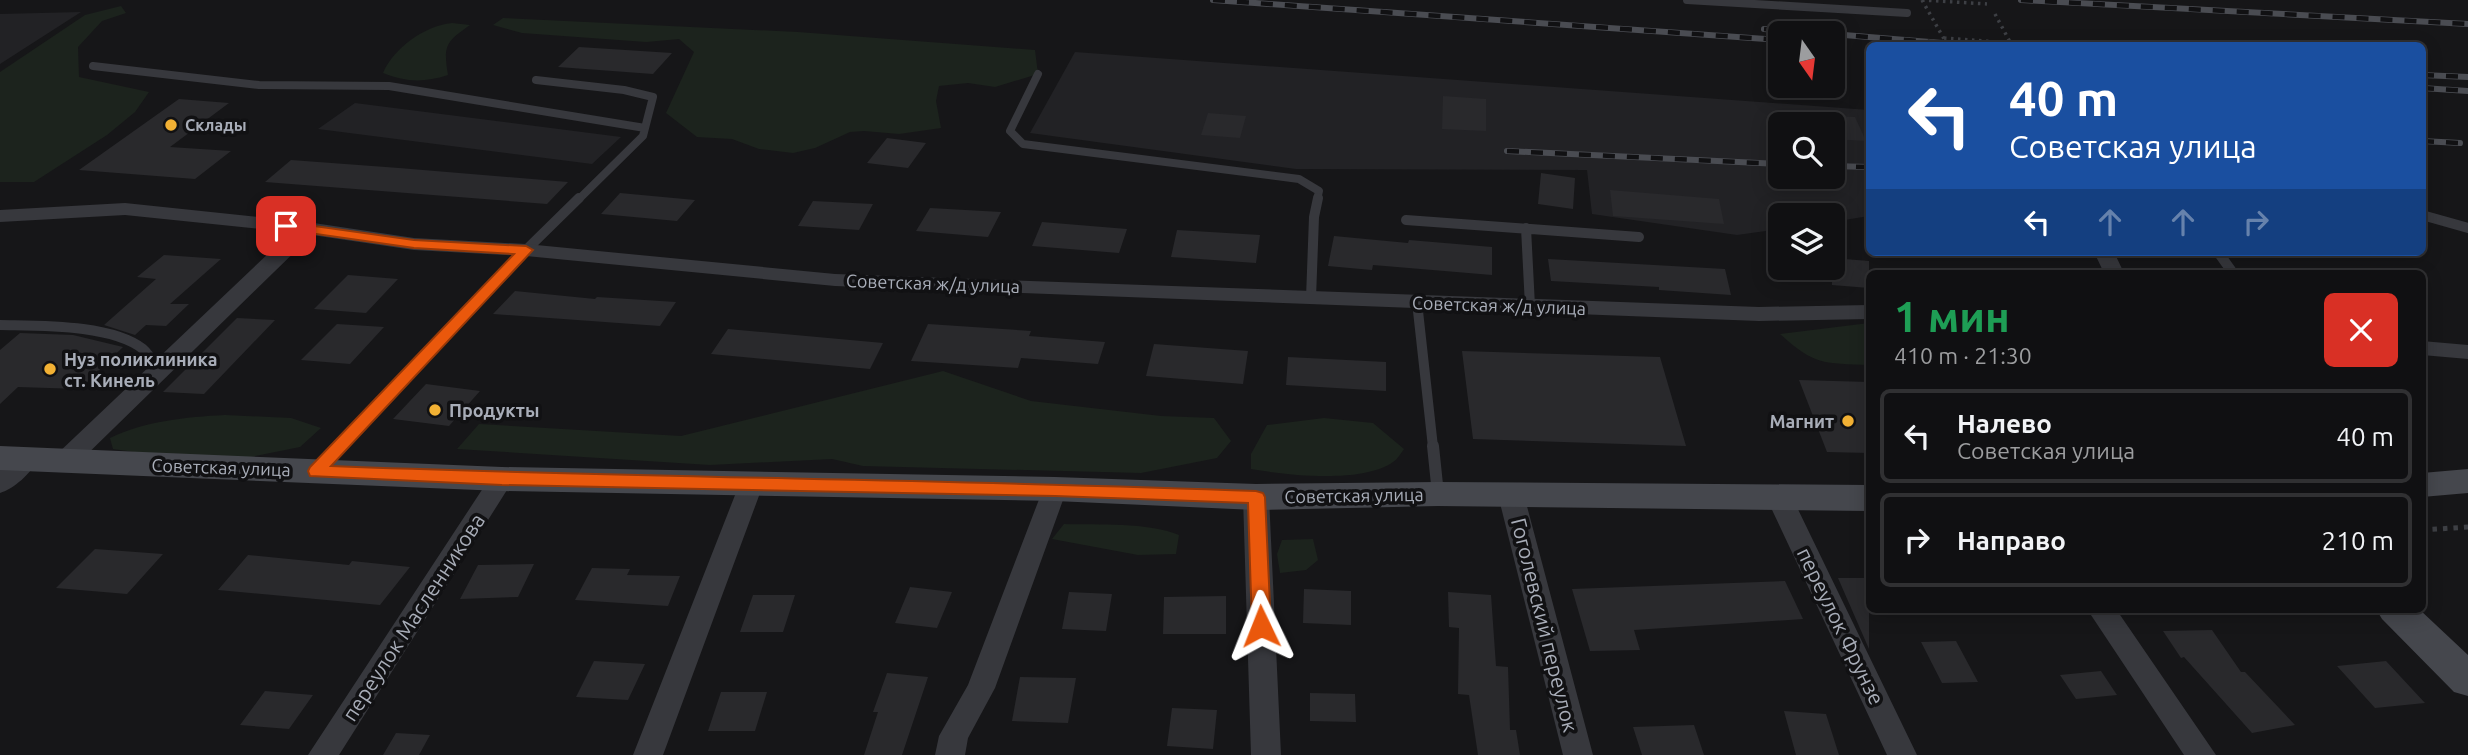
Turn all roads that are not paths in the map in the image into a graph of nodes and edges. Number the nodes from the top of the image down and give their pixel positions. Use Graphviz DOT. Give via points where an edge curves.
graph roads {
  1 [pos="1687,0"];
  2 [pos="1907,13"];
  3 [pos="93,66"];
  4 [pos="1038,74"];
  5 [pos="536,80"];
  6 [pos="645,128"];
  7 [pos="0,216"];
  8 [pos="2426,216"];
  9 [pos="1406,220"];
  10 [pos="307,228"];
  11 [pos="1526,228"];
  12 [pos="2468,228"];
  13 [pos="1639,237"];
  14 [pos="526,250"];
  15 [pos="1311,298"];
  16 [pos="1417,302"];
  17 [pos="1530,306"];
  18 [pos="1866,312"];
  19 [pos="0,325"];
  20 [pos="2426,348"];
  21 [pos="2468,352"];
  22 [pos="159,370"];
  23 [pos="13,459"];
  24 [pos="65,461"];
  25 [pos="316,471"];
  26 [pos="502,479"];
  27 [pos="2468,481"];
  28 [pos="0,484"];
  29 [pos="751,485"];
  30 [pos="2426,485"];
  31 [pos="1055,489"];
  32 [pos="1438,494"];
  33 [pos="1511,495"];
  34 [pos="1256,497"];
  35 [pos="1779,497"];
  36 [pos="1866,498"];
  37 [pos="2104,613"];
  38 [pos="2399,613"];
  39 [pos="2468,680"];
  40 [pos="323,755"];
  41 [pos="648,755"];
  42 [pos="950,755"];
  43 [pos="1266,755"];
  44 [pos="1578,755"];
  45 [pos="1902,755"];
  46 [pos="2202,755"];
  1 -- 2 [label="lane"];
  3 -- 6 [label="lane" via="259,86 389,86"];
  4 -- 15 [label="lane" via="1010,131 1023,144 1299,179 1319,191"];
  5 -- 6 [label="lane" via="653,97"];
  6 -- 14 [label="lane" via="643,136"];
  7 -- 10 [label="street, Советская ж/д улица" via="125,209"];
  8 -- 12 [label="lane"];
  9 -- 11 [label="lane"];
  10 -- 14 [label="street, Советская ж/д улица" via="414,244"];
  10 -- 22 [label="street"];
  11 -- 13 [label="lane"];
  11 -- 17 [label="lane"];
  14 -- 15 [label="street, Советская ж/д улица" via="835,280"];
  14 -- 25 [label="lane"];
  15 -- 16 [label="street, Советская ж/д улица"];
  16 -- 17 [label="street, Советская ж/д улица"];
  16 -- 32 [label="lane"];
  17 -- 18 [label="street, Советская ж/д улица" via="1759,314"];
  19 -- 22 [label="lane" via="115,336 143,349"];
  20 -- 21 [label="street"];
  22 -- 24 [label="street"];
  23 -- 24 [label="main road, Советская улица"];
  23 -- 28 [label="street"];
  24 -- 25 [label="main road, Советская улица"];
  25 -- 26 [label="main road, Советская улица"];
  26 -- 29 [label="main road, Советская улица"];
  26 -- 40 [label="street, переулок Масленникова"];
  27 -- 30 [label="main road"];
  29 -- 31 [label="main road, Советская улица"];
  29 -- 41 [label="street"];
  31 -- 34 [label="main road, Советская улица"];
  31 -- 42 [label="street" via="981,688 954,736"];
  32 -- 33 [label="main road, Советская улица"];
  32 -- 34 [label="main road, Советская улица"];
  33 -- 35 [label="main road, Советская улица"];
  33 -- 44 [label="street, Гоголевский переулок"];
  34 -- 43 [label="street"];
  35 -- 36 [label="main road, Советская улица"];
  35 -- 45 [label="street, переулок Фрунзе"];
  37 -- 46 [label="street"];
  38 -- 39 [label="main road"];
}
